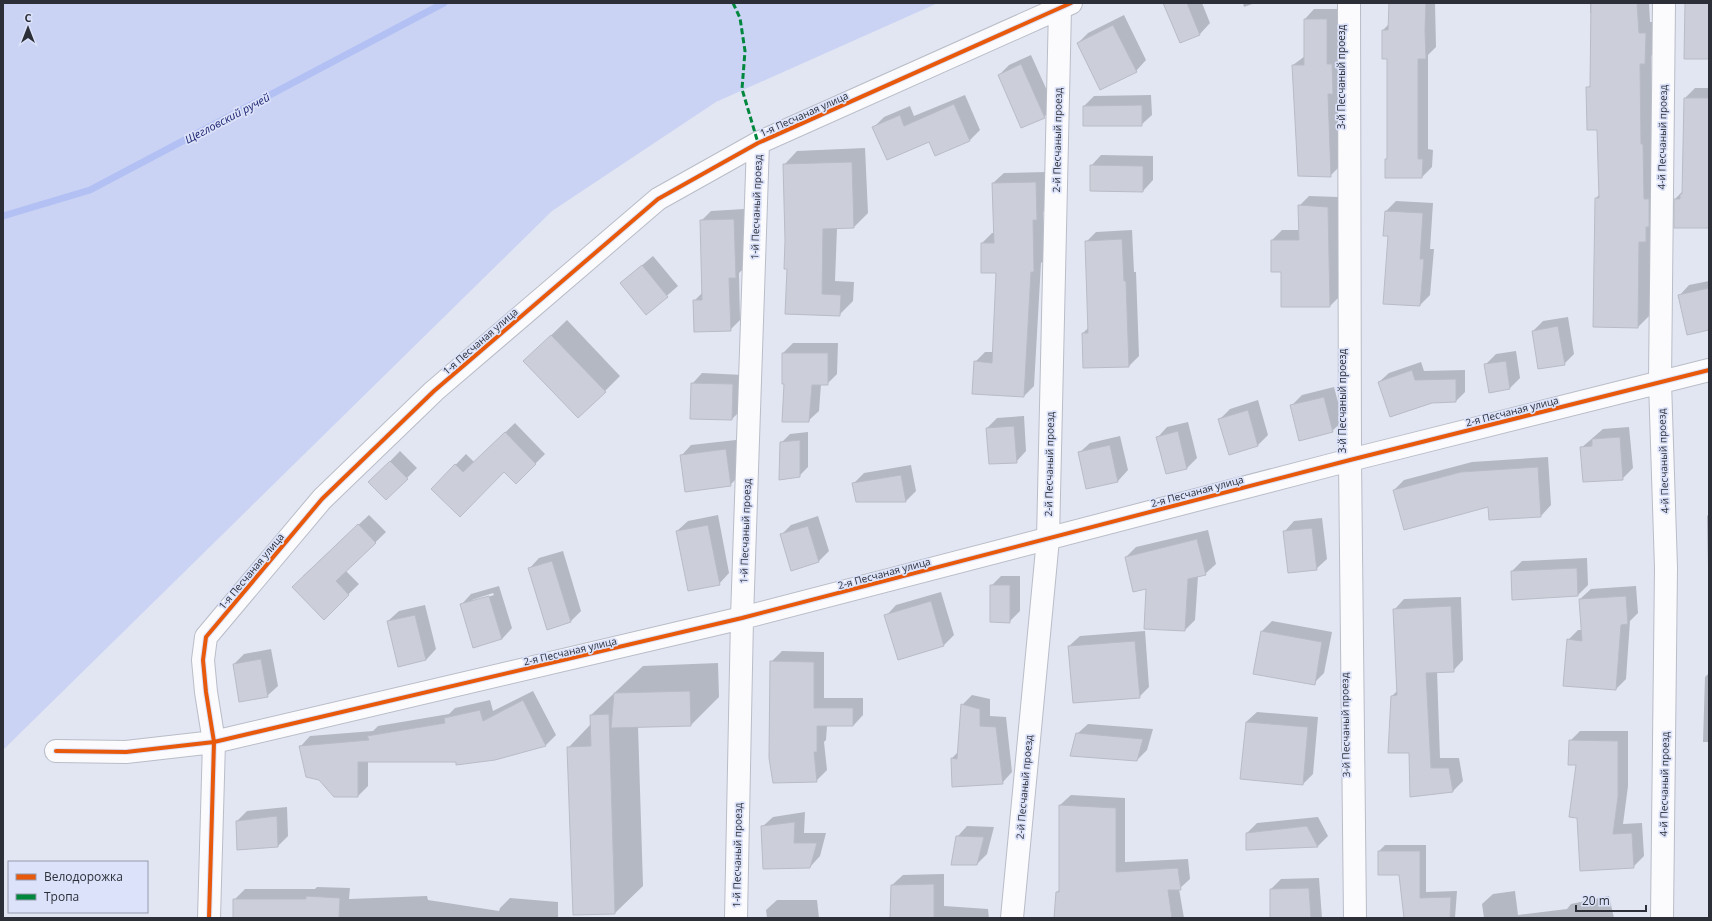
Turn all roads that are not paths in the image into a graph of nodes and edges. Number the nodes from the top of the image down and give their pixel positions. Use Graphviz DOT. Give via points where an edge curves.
graph roads {
  1 [pos="1349,3"];
  2 [pos="1664,3"];
  3 [pos="1066,5"];
  4 [pos="758,143"];
  5 [pos="1709,370"];
  6 [pos="1660,382"];
  7 [pos="1350,460"];
  8 [pos="1048,539"];
  9 [pos="742,618"];
  10 [pos="214,742"];
  11 [pos="56,751"];
  12 [pos="209,918"];
  13 [pos="736,918"];
  14 [pos="1012,918"];
  15 [pos="1355,918"];
  16 [pos="1662,918"];
  1 -- 7 [label="street, 3-й Песчаный проезд"];
  2 -- 6 [label="street, 4-й Песчаный проезд"];
  3 -- 4 [label="street, 1-я Песчаная улица"];
  3 -- 8 [label="street, 2-й Песчаный проезд"];
  4 -- 9 [label="street, 1-й Песчаный проезд"];
  4 -- 10 [label="street, 1-я Песчаная улица" via="658,199 434,391 322,500 206,637 203,660"];
  5 -- 6 [label="street, 2-я Песчаная улица"];
  6 -- 7 [label="street, 2-я Песчаная улица"];
  6 -- 16 [label="street, 4-й Песчаный проезд" via="1666,568"];
  7 -- 8 [label="street, 2-я Песчаная улица"];
  7 -- 15 [label="street, 3-й Песчаный проезд"];
  8 -- 9 [label="street, 2-я Песчаная улица"];
  8 -- 14 [label="street, 2-й Песчаный проезд"];
  9 -- 10 [label="street, 2-я Песчаная улица"];
  9 -- 13 [label="street, 1-й Песчаный проезд"];
  10 -- 11 [label="street, 2-я Песчаная улица" via="126,752"];
  10 -- 12 [label="street, 1-я Песчаная улица"];
}
